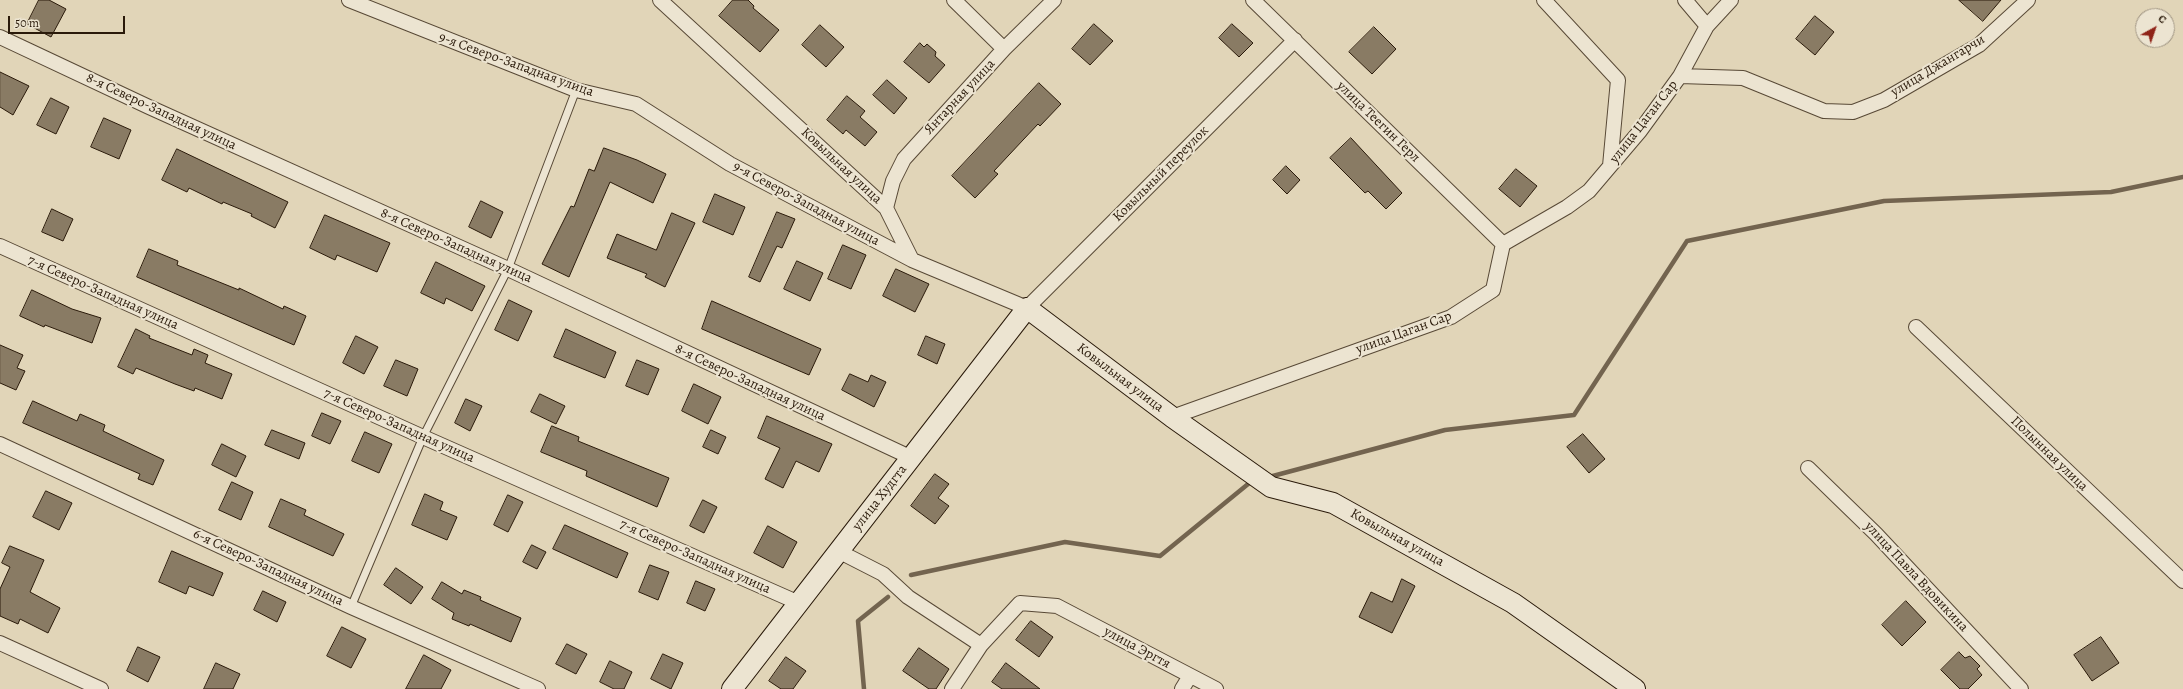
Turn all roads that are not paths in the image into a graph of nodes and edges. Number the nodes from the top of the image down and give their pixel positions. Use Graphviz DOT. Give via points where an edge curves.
graph roads {
  1 [pos="349,0"];
  2 [pos="660,0"];
  3 [pos="954,0"];
  4 [pos="1054,0"];
  5 [pos="1253,0"];
  6 [pos="1544,0"];
  7 [pos="1685,0"];
  8 [pos="1731,0"];
  9 [pos="2028,0"];
  10 [pos="1707,26"];
  11 [pos="0,37"];
  12 [pos="1295,40"];
  13 [pos="1004,49"];
  14 [pos="1680,76"];
  15 [pos="576,90"];
  16 [pos="1610,166"];
  17 [pos="886,208"];
  18 [pos="1503,244"];
  19 [pos="0,246"];
  20 [pos="912,260"];
  21 [pos="508,269"];
  22 [pos="1026,308"];
  23 [pos="1916,327"];
  24 [pos="1172,417"];
  25 [pos="423,437"];
  26 [pos="0,444"];
  27 [pos="912,458"];
  28 [pos="1808,468"];
  29 [pos="838,551"];
  30 [pos="2183,581"];
  31 [pos="799,603"];
  32 [pos="351,606"];
  33 [pos="0,643"];
  34 [pos="981,645"];
  35 [pos="1190,676"];
  36 [pos="101,689"];
  37 [pos="538,689"];
  38 [pos="732,689"];
  39 [pos="952,689"];
  40 [pos="1182,689"];
  41 [pos="1216,689"];
  42 [pos="1635,689"];
  43 [pos="2021,689"];
  1 -- 15 [label="street, 9-я Северо-Западная улица"];
  2 -- 17 [label="street, Ковыльная улица"];
  3 -- 13 [label="street"];
  4 -- 13 [label="street, Янтарная улица"];
  5 -- 12 [label="street, улица Теегин Герл"];
  6 -- 16 [label="street" via="1618,80"];
  7 -- 10 [label="street"];
  8 -- 10 [label="street, улица Цаган Сар"];
  9 -- 14 [label="street, улица Джангарчи" via="1979,45 1884,100 1853,112 1824,111 1743,78"];
  10 -- 14 [label="street, улица Цаган Сар"];
  11 -- 21 [label="street, 8-я Северо-Западная улица"];
  12 -- 18 [label="street, улица Теегин Герл"];
  12 -- 22 [label="street, Ковыльный переулок"];
  13 -- 17 [label="street, Янтарная улица" via="904,159 893,182"];
  14 -- 16 [label="street, улица Цаган Сар" via="1640,131"];
  15 -- 20 [label="street, 9-я Северо-Западная улица" via="636,104 730,164"];
  15 -- 21 [label="lane"];
  16 -- 18 [label="street, улица Цаган Сар" via="1589,191 1567,207"];
  17 -- 20 [label="street, Ковыльная улица"];
  18 -- 24 [label="street, улица Цаган Сар" via="1493,290 1451,317"];
  19 -- 25 [label="street, 7-я Северо-Западная улица"];
  20 -- 22 [label="street, Ковыльная улица"];
  21 -- 25 [label="lane"];
  21 -- 27 [label="street, 8-я Северо-Западная улица"];
  22 -- 24 [label="street, Ковыльная улица"];
  22 -- 27 [label="street, улица Худгта"];
  23 -- 30 [label="street, Полынная улица"];
  24 -- 42 [label="street, Ковыльная улица" via="1271,487 1334,503 1513,603"];
  25 -- 31 [label="street, 7-я Северо-Западная улица"];
  25 -- 32 [label="lane"];
  26 -- 32 [label="street, 6-я Северо-Западная улица"];
  27 -- 29 [label="street, улица Худгта"];
  28 -- 43 [label="street, улица Павла Вдовикина" via="1876,534"];
  29 -- 31 [label="street, улица Худгта"];
  29 -- 34 [label="street" via="883,574 908,597"];
  31 -- 38 [label="street, улица Худгта"];
  32 -- 37 [label="street, 6-я Северо-Западная улица"];
  33 -- 36 [label="street"];
  34 -- 35 [label="street, улица Эргтя" via="1020,603 1057,606"];
  34 -- 39 [label="street"];
  35 -- 40 [label="street"];
  35 -- 41 [label="street, улица Эргтя"];
}
